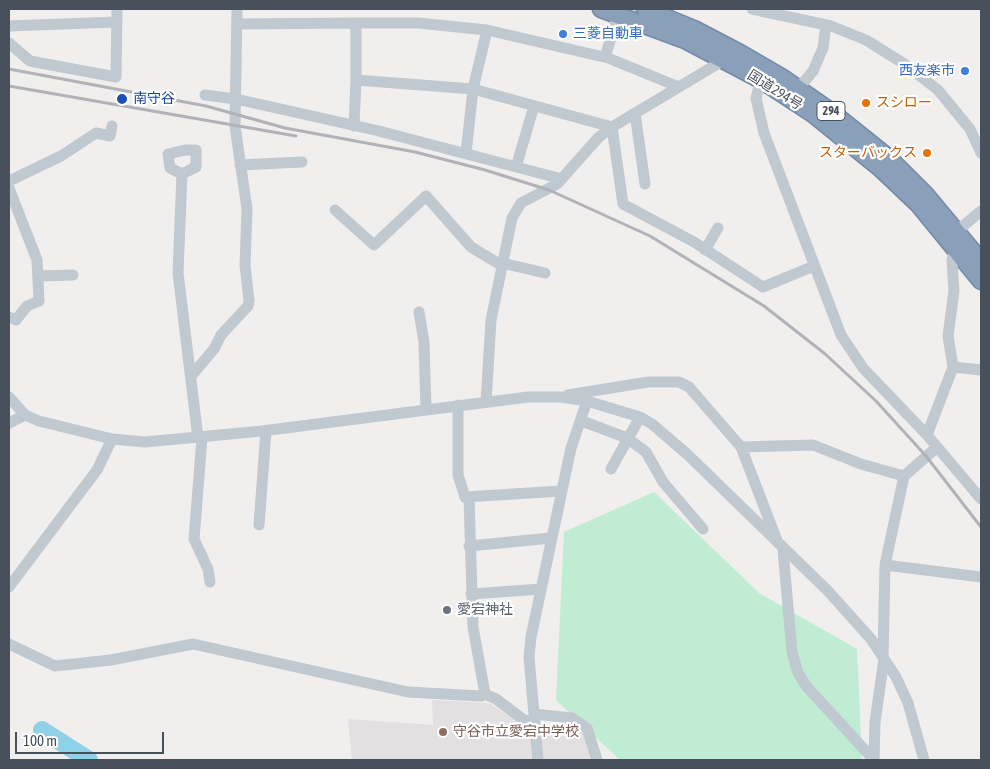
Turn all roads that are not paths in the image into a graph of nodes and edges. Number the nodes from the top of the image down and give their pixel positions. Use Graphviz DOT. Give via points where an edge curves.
graph roads {
  1 [pos="117,9"];
  2 [pos="237,9"];
  3 [pos="602,9"];
  4 [pos="644,9"];
  5 [pos="752,9"];
  6 [pos="619,11"];
  7 [pos="117,22"];
  8 [pos="356,23"];
  9 [pos="238,24"];
  10 [pos="826,25"];
  11 [pos="9,26"];
  12 [pos="487,30"];
  13 [pos="9,43"];
  14 [pos="605,58"];
  15 [pos="724,60"];
  16 [pos="356,80"];
  17 [pos="761,80"];
  18 [pos="678,87"];
  19 [pos="798,89"];
  20 [pos="473,90"];
  21 [pos="205,95"];
  22 [pos="236,99"];
  23 [pos="534,106"];
  24 [pos="636,113"];
  25 [pos="112,126"];
  26 [pos="354,126"];
  27 [pos="612,127"];
  28 [pos="466,153"];
  29 [pos="981,153"];
  30 [pos="302,162"];
  31 [pos="240,165"];
  32 [pos="516,167"];
  33 [pos="182,174"];
  34 [pos="562,179"];
  35 [pos="9,181"];
  36 [pos="645,184"];
  37 [pos="9,188"];
  38 [pos="335,210"];
  39 [pos="981,211"];
  40 [pos="718,228"];
  41 [pos="956,231"];
  42 [pos="955,248"];
  43 [pos="706,250"];
  44 [pos="981,261"];
  45 [pos="502,264"];
  46 [pos="814,266"];
  47 [pos="545,273"];
  48 [pos="73,275"];
  49 [pos="38,276"];
  50 [pos="981,281"];
  51 [pos="419,312"];
  52 [pos="9,317"];
  53 [pos="953,367"];
  54 [pos="980,370"];
  55 [pos="192,375"];
  56 [pos="561,397"];
  57 [pos="9,398"];
  58 [pos="587,401"];
  59 [pos="486,402"];
  60 [pos="458,405"];
  61 [pos="426,409"];
  62 [pos="25,416"];
  63 [pos="640,417"];
  64 [pos="582,421"];
  65 [pos="9,423"];
  66 [pos="266,431"];
  67 [pos="927,435"];
  68 [pos="200,438"];
  69 [pos="627,438"];
  70 [pos="112,439"];
  71 [pos="742,447"];
  72 [pos="936,448"];
  73 [pos="611,469"];
  74 [pos="904,476"];
  75 [pos="561,491"];
  76 [pos="469,497"];
  77 [pos="981,499"];
  78 [pos="260,525"];
  79 [pos="703,530"];
  80 [pos="551,538"];
  81 [pos="469,546"];
  82 [pos="781,548"];
  83 [pos="885,565"];
  84 [pos="981,577"];
  85 [pos="210,582"];
  86 [pos="9,587"];
  87 [pos="540,589"];
  88 [pos="471,594"];
  89 [pos="9,644"];
  90 [pos="884,658"];
  91 [pos="485,694"];
  92 [pos="535,717"];
  93 [pos="538,760"];
  94 [pos="597,760"];
  95 [pos="874,760"];
  96 [pos="924,760"];
  1 -- 7 [label="street"];
  2 -- 9 [label="street"];
  3 -- 6 [label="highway, 国道294号 / 294"];
  4 -- 19 [label="highway, 国道294号 / 294" via="694,29"];
  5 -- 10 [label="street"];
  6 -- 14 [label="street"];
  6 -- 15 [label="highway, 国道294号 / 294"];
  7 -- 11 [label="street"];
  7 -- 13 [label="street" via="116,77 30,61"];
  8 -- 9 [label="street"];
  8 -- 12 [label="street" via="418,23"];
  8 -- 16 [label="street"];
  9 -- 22 [label="street"];
  10 -- 19 [label="street" via="823,48 813,72"];
  10 -- 29 [label="street" via="866,40 938,90 970,129"];
  12 -- 14 [label="street"];
  12 -- 20 [label="street"];
  14 -- 18 [label="street"];
  15 -- 17 [label="highway, 国道294号 / 294"];
  15 -- 18 [label="street"];
  16 -- 20 [label="street"];
  16 -- 26 [label="street"];
  17 -- 42 [label="highway, 国道294号 / 294" via="813,114 880,168 918,204"];
  17 -- 46 [label="street" via="756,98 764,133"];
  18 -- 24 [label="street"];
  19 -- 41 [label="highway, 国道294号 / 294" via="889,158"];
  20 -- 23 [label="street"];
  20 -- 28 [label="street"];
  21 -- 22 [label="street"];
  22 -- 26 [label="street"];
  22 -- 31 [label="street" via="235,126"];
  23 -- 27 [label="street"];
  23 -- 32 [label="street"];
  24 -- 27 [label="street"];
  24 -- 36 [label="street"];
  25 -- 35 [label="street" via="110,136 96,133 61,156"];
  26 -- 28 [label="street"];
  27 -- 34 [label="street"];
  27 -- 43 [label="street" via="623,204"];
  28 -- 32 [label="street"];
  30 -- 31 [label="street"];
  31 -- 55 [label="street" via="247,209 245,265 248,306 221,335 214,349"];
  32 -- 34 [label="street"];
  33 -- 55 [label="street" via="179,287"];
  34 -- 45 [label="street" via="549,190 521,203 512,218"];
  37 -- 49 [label="street" via="37,260"];
  38 -- 45 [label="street" via="374,245 426,196 471,247"];
  39 -- 41 [label="street"];
  40 -- 43 [label="street"];
  41 -- 44 [label="highway, 国道294号 / 294"];
  42 -- 50 [label="highway, 国道294号 / 294"];
  42 -- 53 [label="street" via="948,336"];
  43 -- 46 [label="street" via="763,287"];
  45 -- 47 [label="street"];
  45 -- 59 [label="street" via="491,320"];
  46 -- 67 [label="street" via="841,335 862,368"];
  48 -- 49 [label="street"];
  49 -- 52 [label="street" via="39,301 27,306 16,320"];
  51 -- 61 [label="street" via="424,342"];
  53 -- 54 [label="street"];
  53 -- 67 [label="street"];
  55 -- 68 [label="street"];
  56 -- 58 [label="street"];
  56 -- 59 [label="street"];
  56 -- 71 [label="street" via="648,382 679,382 689,387"];
  57 -- 62 [label="street"];
  58 -- 63 [label="street"];
  58 -- 64 [label="street"];
  59 -- 60 [label="street"];
  60 -- 61 [label="street"];
  60 -- 76 [label="street" via="458,475 465,497"];
  61 -- 66 [label="street"];
  62 -- 65 [label="street"];
  62 -- 70 [label="street"];
  63 -- 69 [label="street"];
  63 -- 82 [label="street" via="687,454"];
  64 -- 69 [label="street"];
  64 -- 75 [label="street" via="571,448"];
  66 -- 68 [label="street"];
  66 -- 78 [label="street"];
  67 -- 72 [label="street"];
  68 -- 70 [label="street" via="145,442"];
  68 -- 85 [label="street" via="194,539 208,569"];
  69 -- 73 [label="street"];
  69 -- 79 [label="street" via="646,452 663,482"];
  70 -- 86 [label="street" via="97,470"];
  71 -- 74 [label="street" via="813,445 861,464"];
  71 -- 82 [label="street"];
  72 -- 74 [label="street"];
  72 -- 77 [label="street"];
  74 -- 83 [label="street"];
  75 -- 76 [label="street"];
  75 -- 80 [label="street"];
  76 -- 81 [label="street"];
  80 -- 81 [label="street"];
  80 -- 87 [label="street"];
  81 -- 88 [label="street"];
  82 -- 90 [label="street" via="848,612"];
  82 -- 95 [label="street" via="792,652 798,673"];
  83 -- 84 [label="street"];
  83 -- 90 [label="street"];
  87 -- 88 [label="street"];
  87 -- 92 [label="street" via="528,658"];
  88 -- 91 [label="street" via="473,627"];
  89 -- 91 [label="street" via="55,666 111,660 193,644 408,692"];
  90 -- 95 [label="street" via="875,722"];
  90 -- 96 [label="street" via="908,703"];
  91 -- 92 [label="street" via="524,720"];
  92 -- 93 [label="street"];
  92 -- 94 [label="street" via="572,718 586,728"];
}
